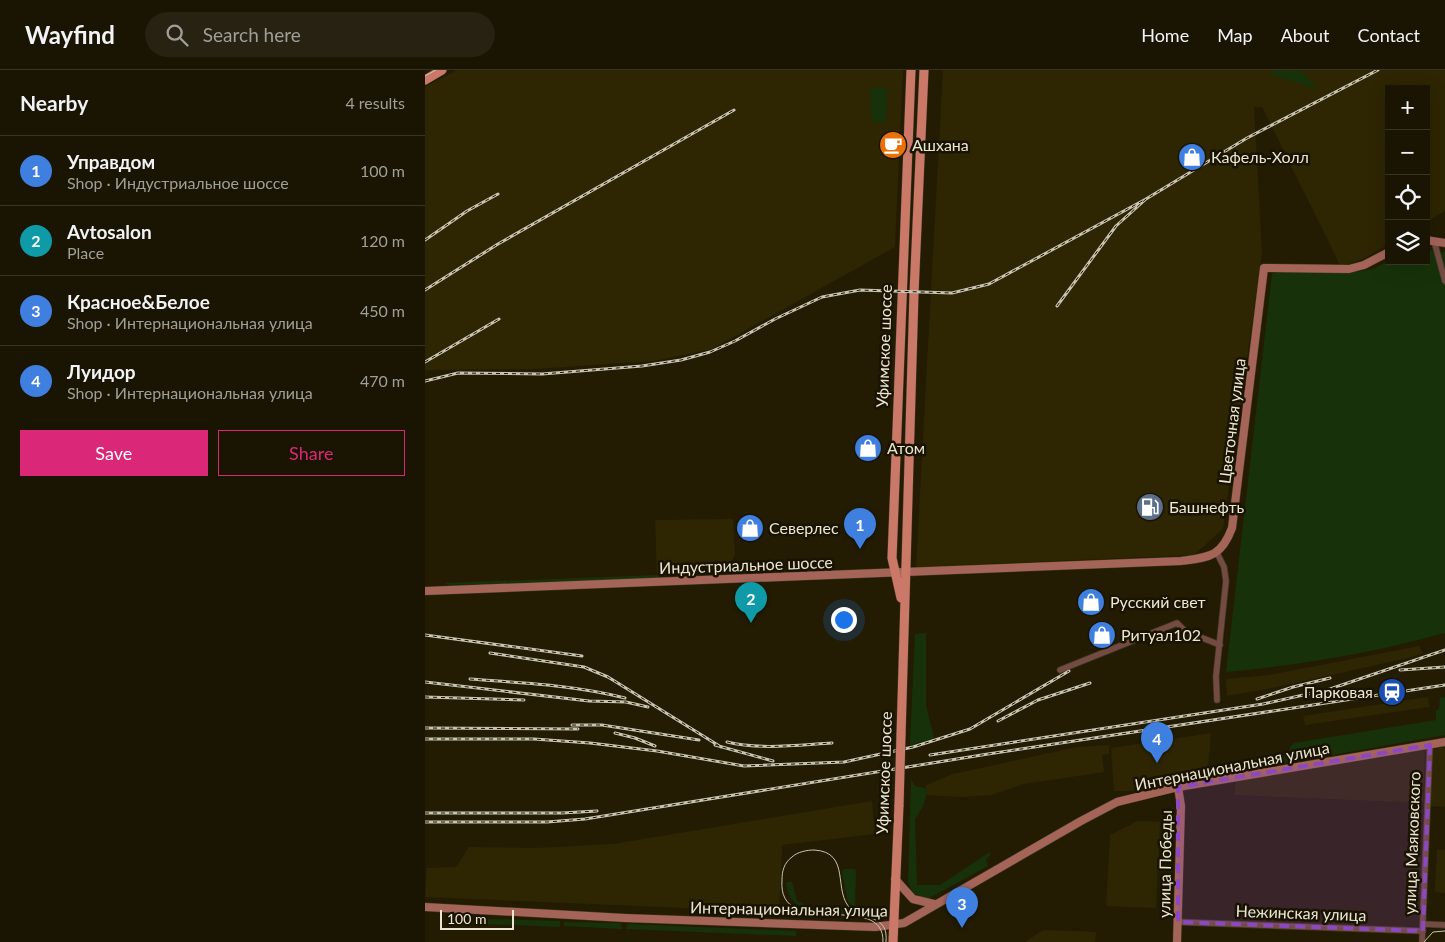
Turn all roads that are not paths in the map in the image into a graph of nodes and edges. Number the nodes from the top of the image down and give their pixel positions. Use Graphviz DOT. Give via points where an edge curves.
graph roads {
  1 [pos="443,70"];
  2 [pos="911,70"];
  3 [pos="924,70"];
  4 [pos="425,80"];
  5 [pos="1430,241"];
  6 [pos="1445,243"];
  7 [pos="1385,254"];
  8 [pos="1445,281"];
  9 [pos="1217,554"];
  10 [pos="901,572"];
  11 [pos="425,591"];
  12 [pos="1220,645"];
  13 [pos="1060,670"];
  14 [pos="1217,700"];
  15 [pos="1445,742"];
  16 [pos="1430,745"];
  17 [pos="1178,787"];
  18 [pos="895,879"];
  19 [pos="936,904"];
  20 [pos="425,907"];
  21 [pos="1178,922"];
  22 [pos="1423,924"];
  23 [pos="894,925"];
  24 [pos="1445,925"];
  25 [pos="1423,931"];
  26 [pos="893,942"];
  27 [pos="1177,942"];
  28 [pos="1422,942"];
  1 -- 4 [label="main road"];
  2 -- 10 [label="main road, Уфимское шоссе" via="892,558"];
  3 -- 10 [label="main road, Уфимское шоссе"];
  5 -- 6 [label="street"];
  5 -- 8 [label="street"];
  7 -- 9 [label="street, Цветочная улица" via="1349,269 1264,268 1232,528 1227,542"];
  9 -- 10 [label="street, Индустриальное шоссе" via="1181,561"];
  9 -- 12 [label="street" via="1224,567 1226,581"];
  10 -- 11 [label="street, Индустриальное шоссе"];
  10 -- 18 [label="main road, Уфимское шоссе, bridge" via="905,622"];
  12 -- 13 [label="street" via="1185,630 1177,623"];
  12 -- 14 [label="street"];
  15 -- 16 [label="street, Интернациональная улица"];
  16 -- 17 [label="street, Интернациональная улица"];
  16 -- 22 [label="street, улица Маяковского"];
  17 -- 19 [label="street, Интернациональная улица" via="1117,802"];
  17 -- 21 [label="street, улица Победы" via="1181,806"];
  18 -- 19 [label="street" via="913,900"];
  18 -- 23 [label="main road, Уфимское шоссе"];
  19 -- 23 [label="street, Интернациональная улица"];
  20 -- 23 [label="street, Интернациональная улица" via="625,918"];
  21 -- 25 [label="street, Нежинская улица"];
  21 -- 27 [label="street, улица Победы"];
  22 -- 24 [label="street"];
  22 -- 25 [label="street, улица Маяковского"];
  23 -- 26 [label="main road, Уфимское шоссе"];
  25 -- 28 [label="street, улица Маяковского"];
}
